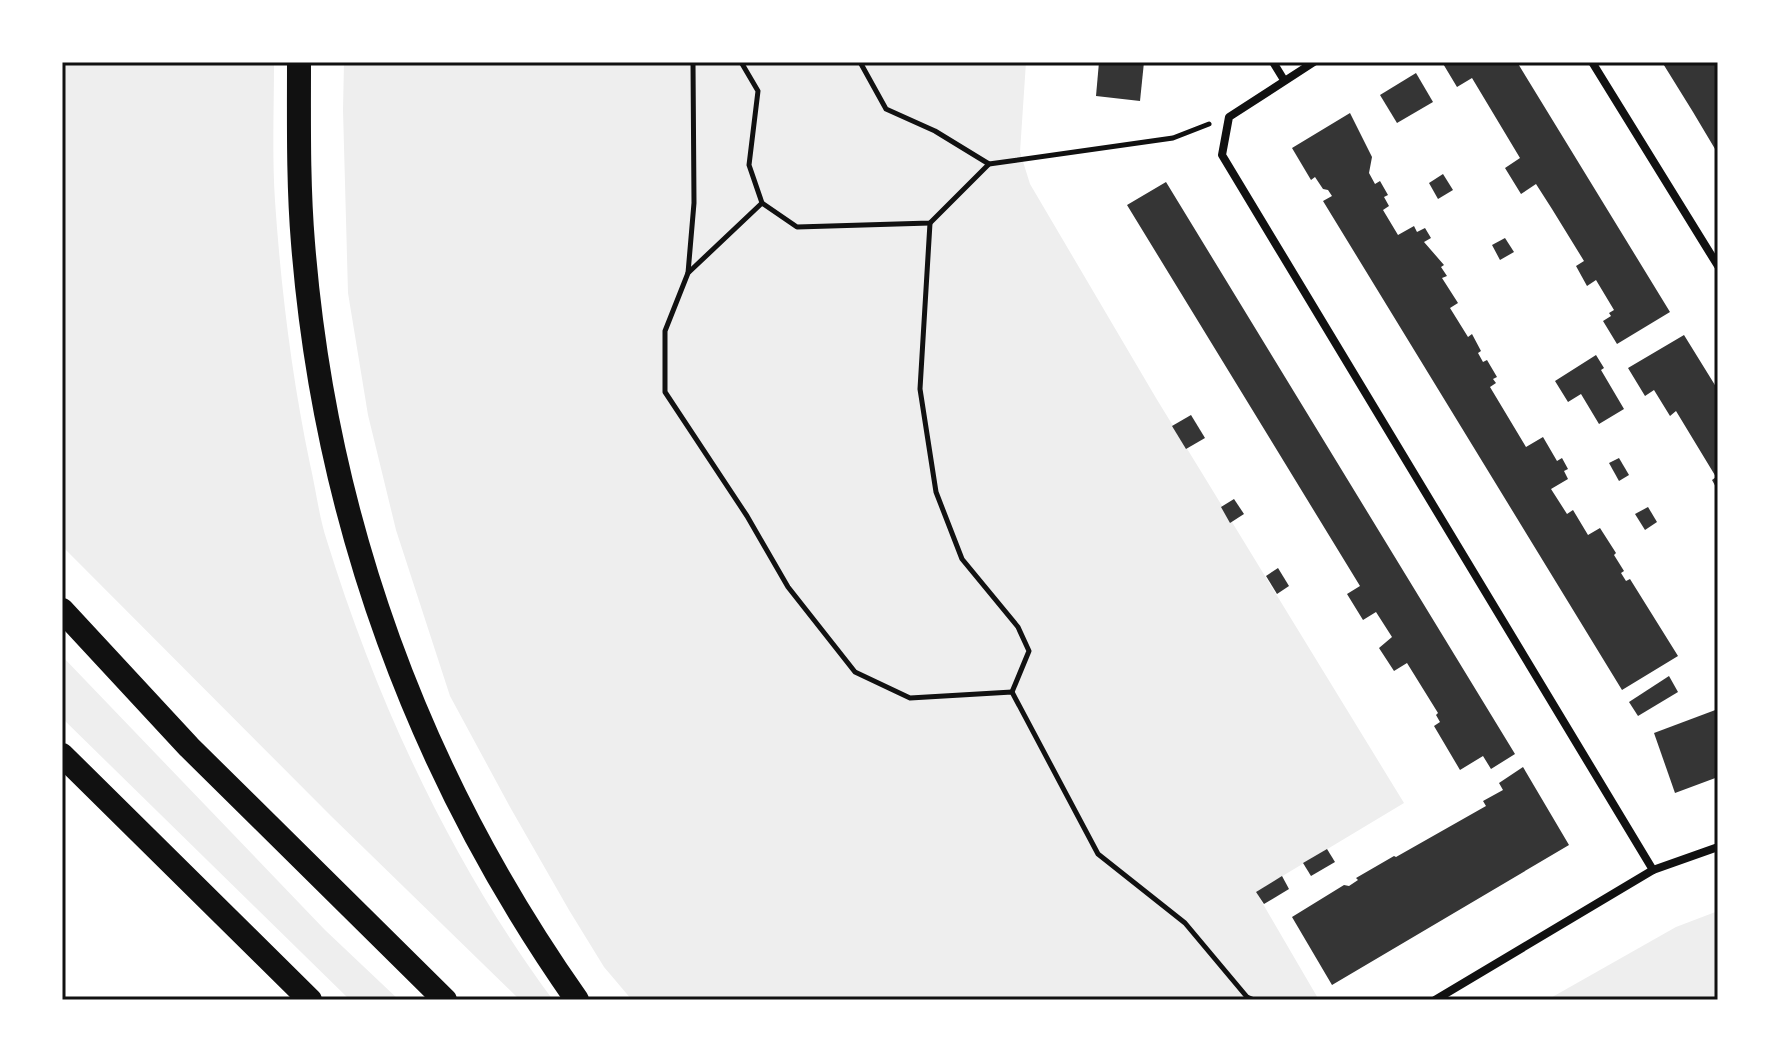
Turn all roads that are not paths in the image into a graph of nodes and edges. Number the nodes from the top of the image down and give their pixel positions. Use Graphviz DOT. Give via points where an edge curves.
graph roads {
  1 [pos="299,62"];
  2 [pos="1273,62"];
  3 [pos="1314,62"];
  4 [pos="1592,62"];
  5 [pos="1284,80"];
  6 [pos="1718,266"];
  7 [pos="62,610"];
  8 [pos="62,755"];
  9 [pos="1718,847"];
  10 [pos="1653,870"];
  11 [pos="310,1000"];
  12 [pos="445,1000"];
  13 [pos="577,1000"];
  14 [pos="1435,1000"];
  1 -- 13 [label="highway" via="303,241 311,324 354,537 399,673 465,817"];
  2 -- 5 [label="street"];
  3 -- 5 [label="street"];
  4 -- 6 [label="street"];
  5 -- 10 [label="street" via="1229,117 1222,155"];
  7 -- 12 [label="highway" via="199,758"];
  8 -- 11 [label="highway"];
  9 -- 10 [label="street"];
  10 -- 14 [label="street"];
}
